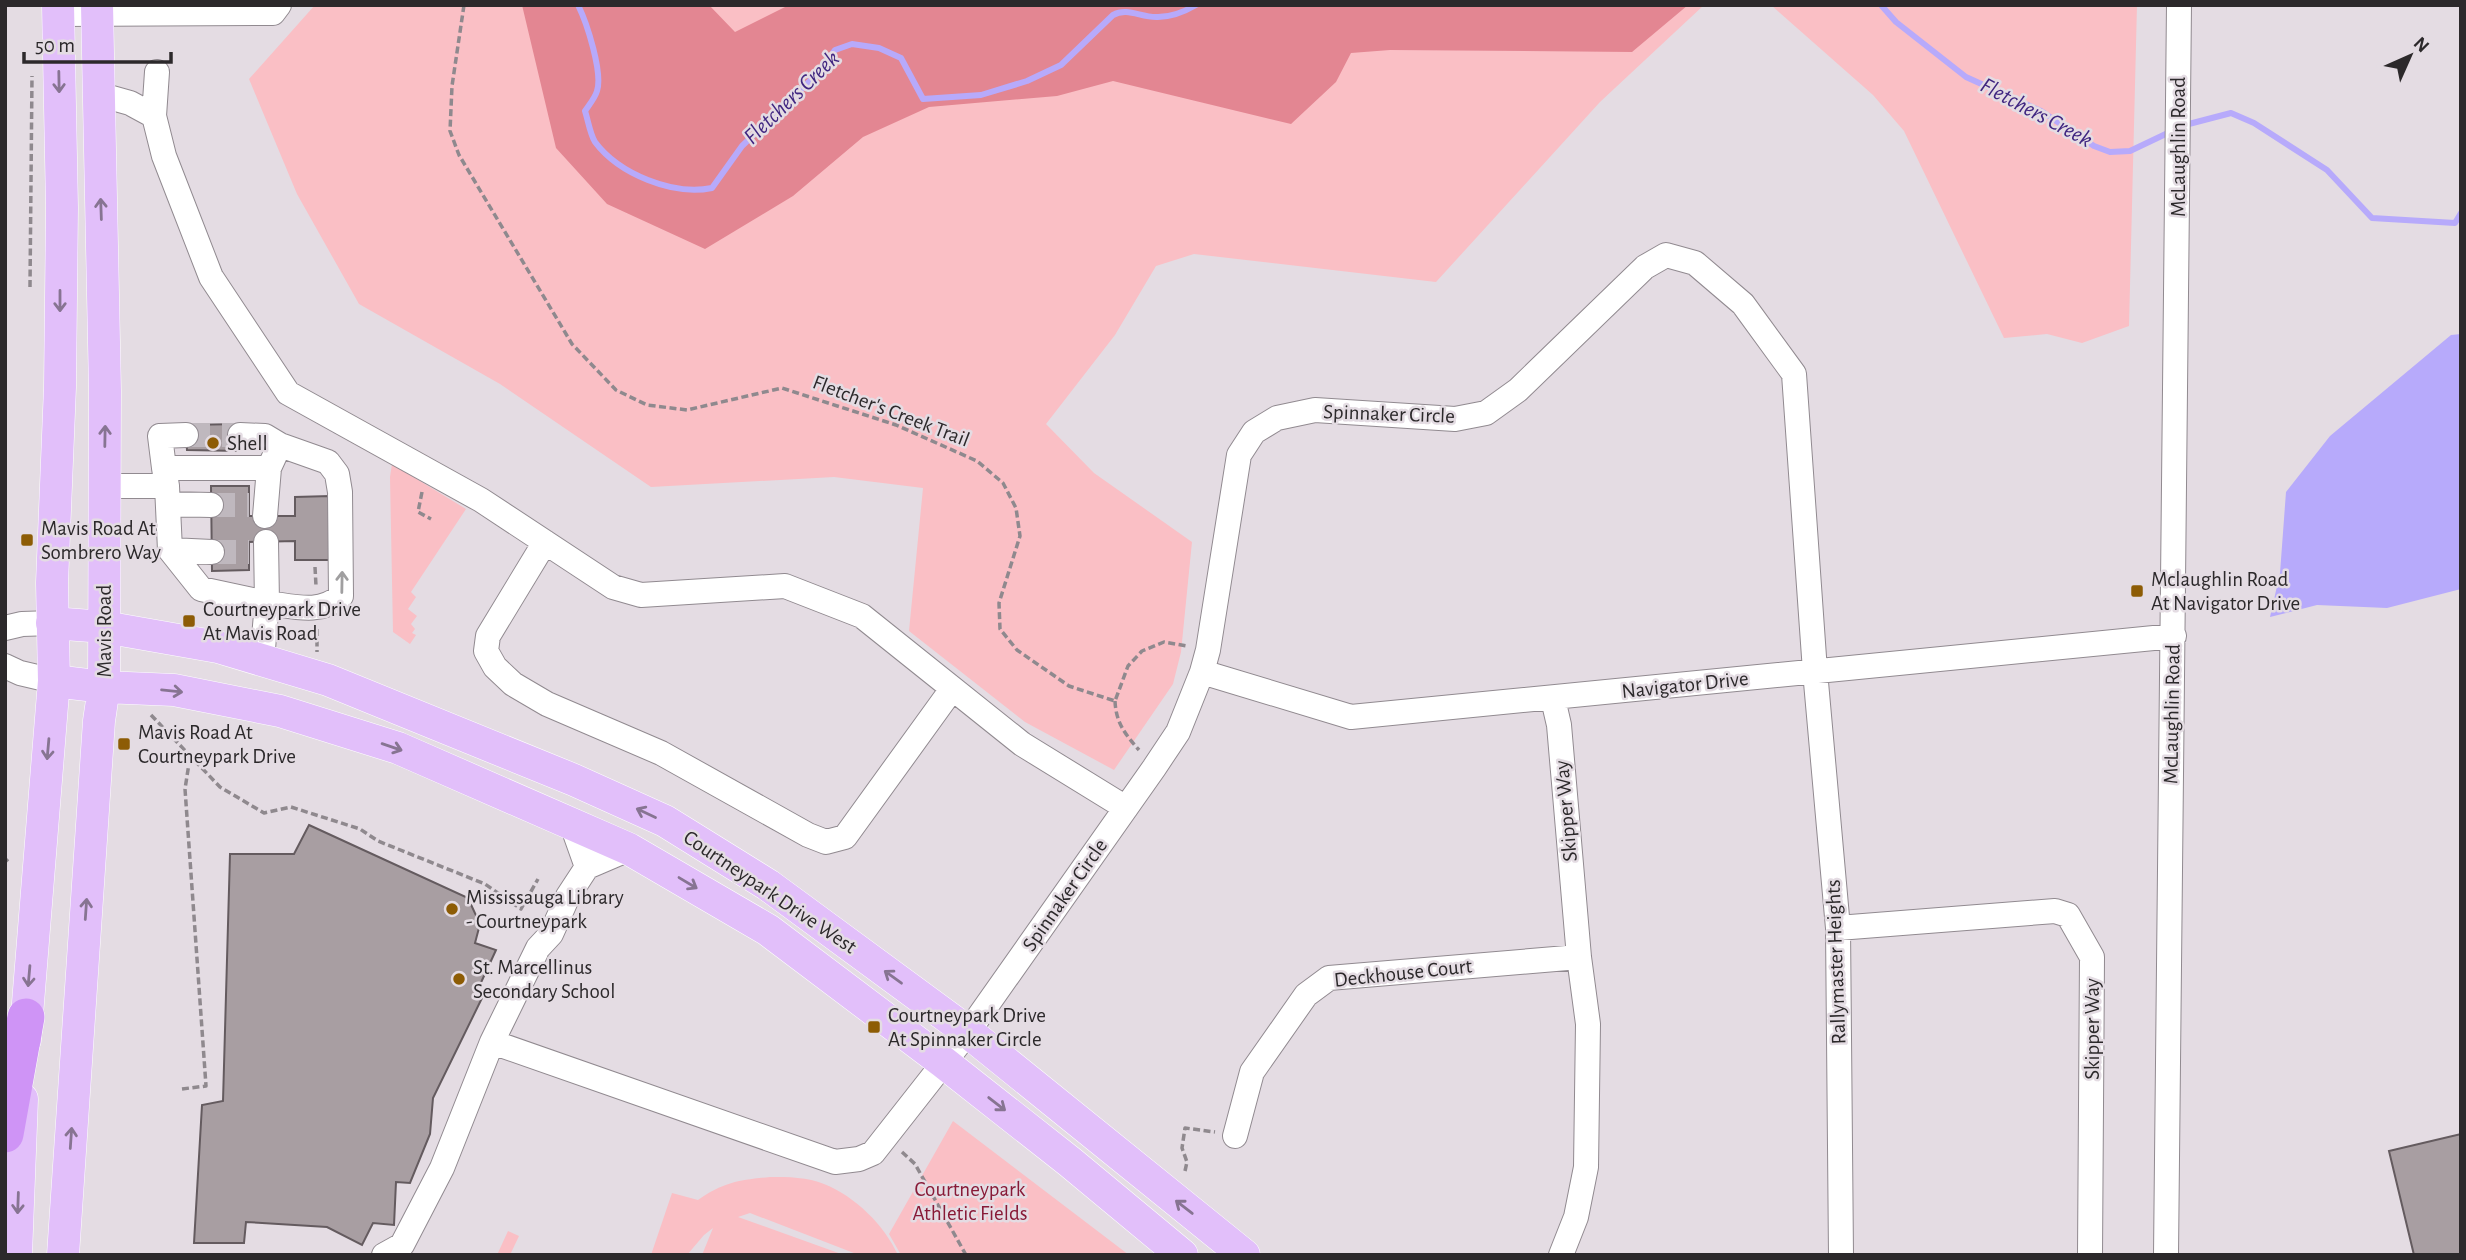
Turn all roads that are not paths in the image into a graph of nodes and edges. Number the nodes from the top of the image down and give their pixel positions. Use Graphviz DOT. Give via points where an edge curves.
graph roads {
  1 [pos="279,5"];
  2 [pos="2179,5"];
  3 [pos="97,9"];
  4 [pos="58,10"];
  5 [pos="157,72"];
  6 [pos="98,94"];
  7 [pos="154,116"];
  8 [pos="186,435"];
  9 [pos="240,435"];
  10 [pos="280,445"];
  11 [pos="269,468"];
  12 [pos="104,486"];
  13 [pos="166,486"];
  14 [pos="211,505"];
  15 [pos="260,509"];
  16 [pos="545,542"];
  17 [pos="260,549"];
  18 [pos="170,551"];
  19 [pos="212,552"];
  20 [pos="267,603"];
  21 [pos="52,623"];
  22 [pos="104,627"];
  23 [pos="5,628"];
  24 [pos="2174,636"];
  25 [pos="262,660"];
  26 [pos="1205,661"];
  27 [pos="5,666"];
  28 [pos="1815,671"];
  29 [pos="54,681"];
  30 [pos="104,687"];
  31 [pos="952,689"];
  32 [pos="1553,699"];
  33 [pos="1126,808"];
  34 [pos="571,822"];
  35 [pos="629,849"];
  36 [pos="587,867"];
  37 [pos="1838,928"];
  38 [pos="1579,957"];
  39 [pos="26,1017"];
  40 [pos="968,1032"];
  41 [pos="492,1042"];
  42 [pos="943,1062"];
  43 [pos="5,1134"];
  44 [pos="1235,1136"];
  45 [pos="16,1255"];
  46 [pos="62,1255"];
  47 [pos="384,1255"];
  48 [pos="1182,1255"];
  49 [pos="1244,1255"];
  50 [pos="1561,1255"];
  51 [pos="1841,1255"];
  52 [pos="2090,1255"];
  53 [pos="2166,1255"];
  1 -- 3 [label="street" via="273,13"];
  2 -- 24 [label="street, McLaughlin Road"];
  3 -- 4 [label="street"];
  3 -- 6 [label="main road, Mavis Road"];
  4 -- 21 [label="main road, one-way" via="62,208"];
  5 -- 7 [label="street"];
  6 -- 7 [label="street"];
  12 -- 6 [label="main road, Mavis Road, one-way"];
  7 -- 16 [label="street" via="164,156 211,277 288,393 481,500"];
  8 -- 13 [label="street" via="160,436"];
  9 -- 10 [label="street" via="265,436"];
  10 -- 11 [label="street"];
  20 -- 10 [label="street, one-way" via="317,609 331,605 342,589 337,474 328,462"];
  11 -- 13 [label="street"];
  11 -- 15 [label="street"];
  12 -- 13 [label="street"];
  12 -- 22 [label="main road, Mavis Road"];
  13 -- 14 [label="street"];
  13 -- 18 [label="street"];
  16 -- 31 [label="street" via="613,587 641,595 785,586 862,616"];
  16 -- 31 [label="street" via="488,636 486,651 495,667 547,704 662,752 826,842 845,837"];
  17 -- 20 [label="street"];
  18 -- 19 [label="street"];
  18 -- 20 [label="street" via="201,589"];
  20 -- 25 [label="street"];
  21 -- 22 [label="main road, Courtneypark Drive West"];
  21 -- 23 [label="street"];
  21 -- 29 [label="main road"];
  22 -- 25 [label="main road, Courtneypark Drive West" via="218,647"];
  22 -- 30 [label="main road, Mavis Road"];
  24 -- 28 [label="street, Navigator Drive"];
  24 -- 53 [label="street, McLaughlin Road"];
  40 -- 25 [label="main road, Courtneypark Drive West, one-way" via="768,885 665,821 574,779 328,680"];
  26 -- 28 [label="street, Spinnaker Circle" via="1239,455 1254,432 1277,418 1315,410 1455,419 1486,413 1518,390 1645,267 1666,255 1695,263 1743,304 1794,374"];
  26 -- 32 [label="street, Navigator Drive" via="1352,717"];
  26 -- 33 [label="street, Spinnaker Circle" via="1178,732"];
  27 -- 29 [label="street"];
  28 -- 32 [label="street, Navigator Drive"];
  28 -- 37 [label="street, Rallymaster Heights"];
  29 -- 30 [label="main road, Courtneypark Drive West"];
  29 -- 39 [label="main road, one-way"];
  30 -- 34 [label="main road, Courtneypark Drive West, one-way" via="174,690 281,711 398,748"];
  46 -- 30 [label="main road, Mavis Road, one-way"];
  31 -- 33 [label="street" via="1022,744"];
  32 -- 38 [label="street, Skipper Way"];
  33 -- 40 [label="street, Spinnaker Circle"];
  34 -- 35 [label="main road, Courtneypark Drive West"];
  34 -- 36 [label="street"];
  35 -- 36 [label="street"];
  35 -- 42 [label="main road, Courtneypark Drive West, one-way" via="768,930"];
  36 -- 41 [label="street" via="551,934 538,948"];
  37 -- 51 [label="street, Rallymaster Heights"];
  37 -- 52 [label="street, Skipper Way" via="2055,911 2068,915 2092,957"];
  38 -- 44 [label="street, Deckhouse Court" via="1329,978 1306,995 1252,1072"];
  38 -- 50 [label="street, Skipper Way" via="1588,1024 1586,1167 1576,1217"];
  39 -- 43 [label="highway"];
  39 -- 45 [label="main road, one-way"];
  40 -- 42 [label="street, Spinnaker Circle"];
  49 -- 40 [label="main road, Courtneypark Drive West, one-way"];
  41 -- 42 [label="street, Spinnaker Circle" via="835,1162 873,1153"];
  41 -- 47 [label="street" via="442,1168 402,1245"];
  42 -- 48 [label="main road, Courtneypark Drive West, one-way"];
}
